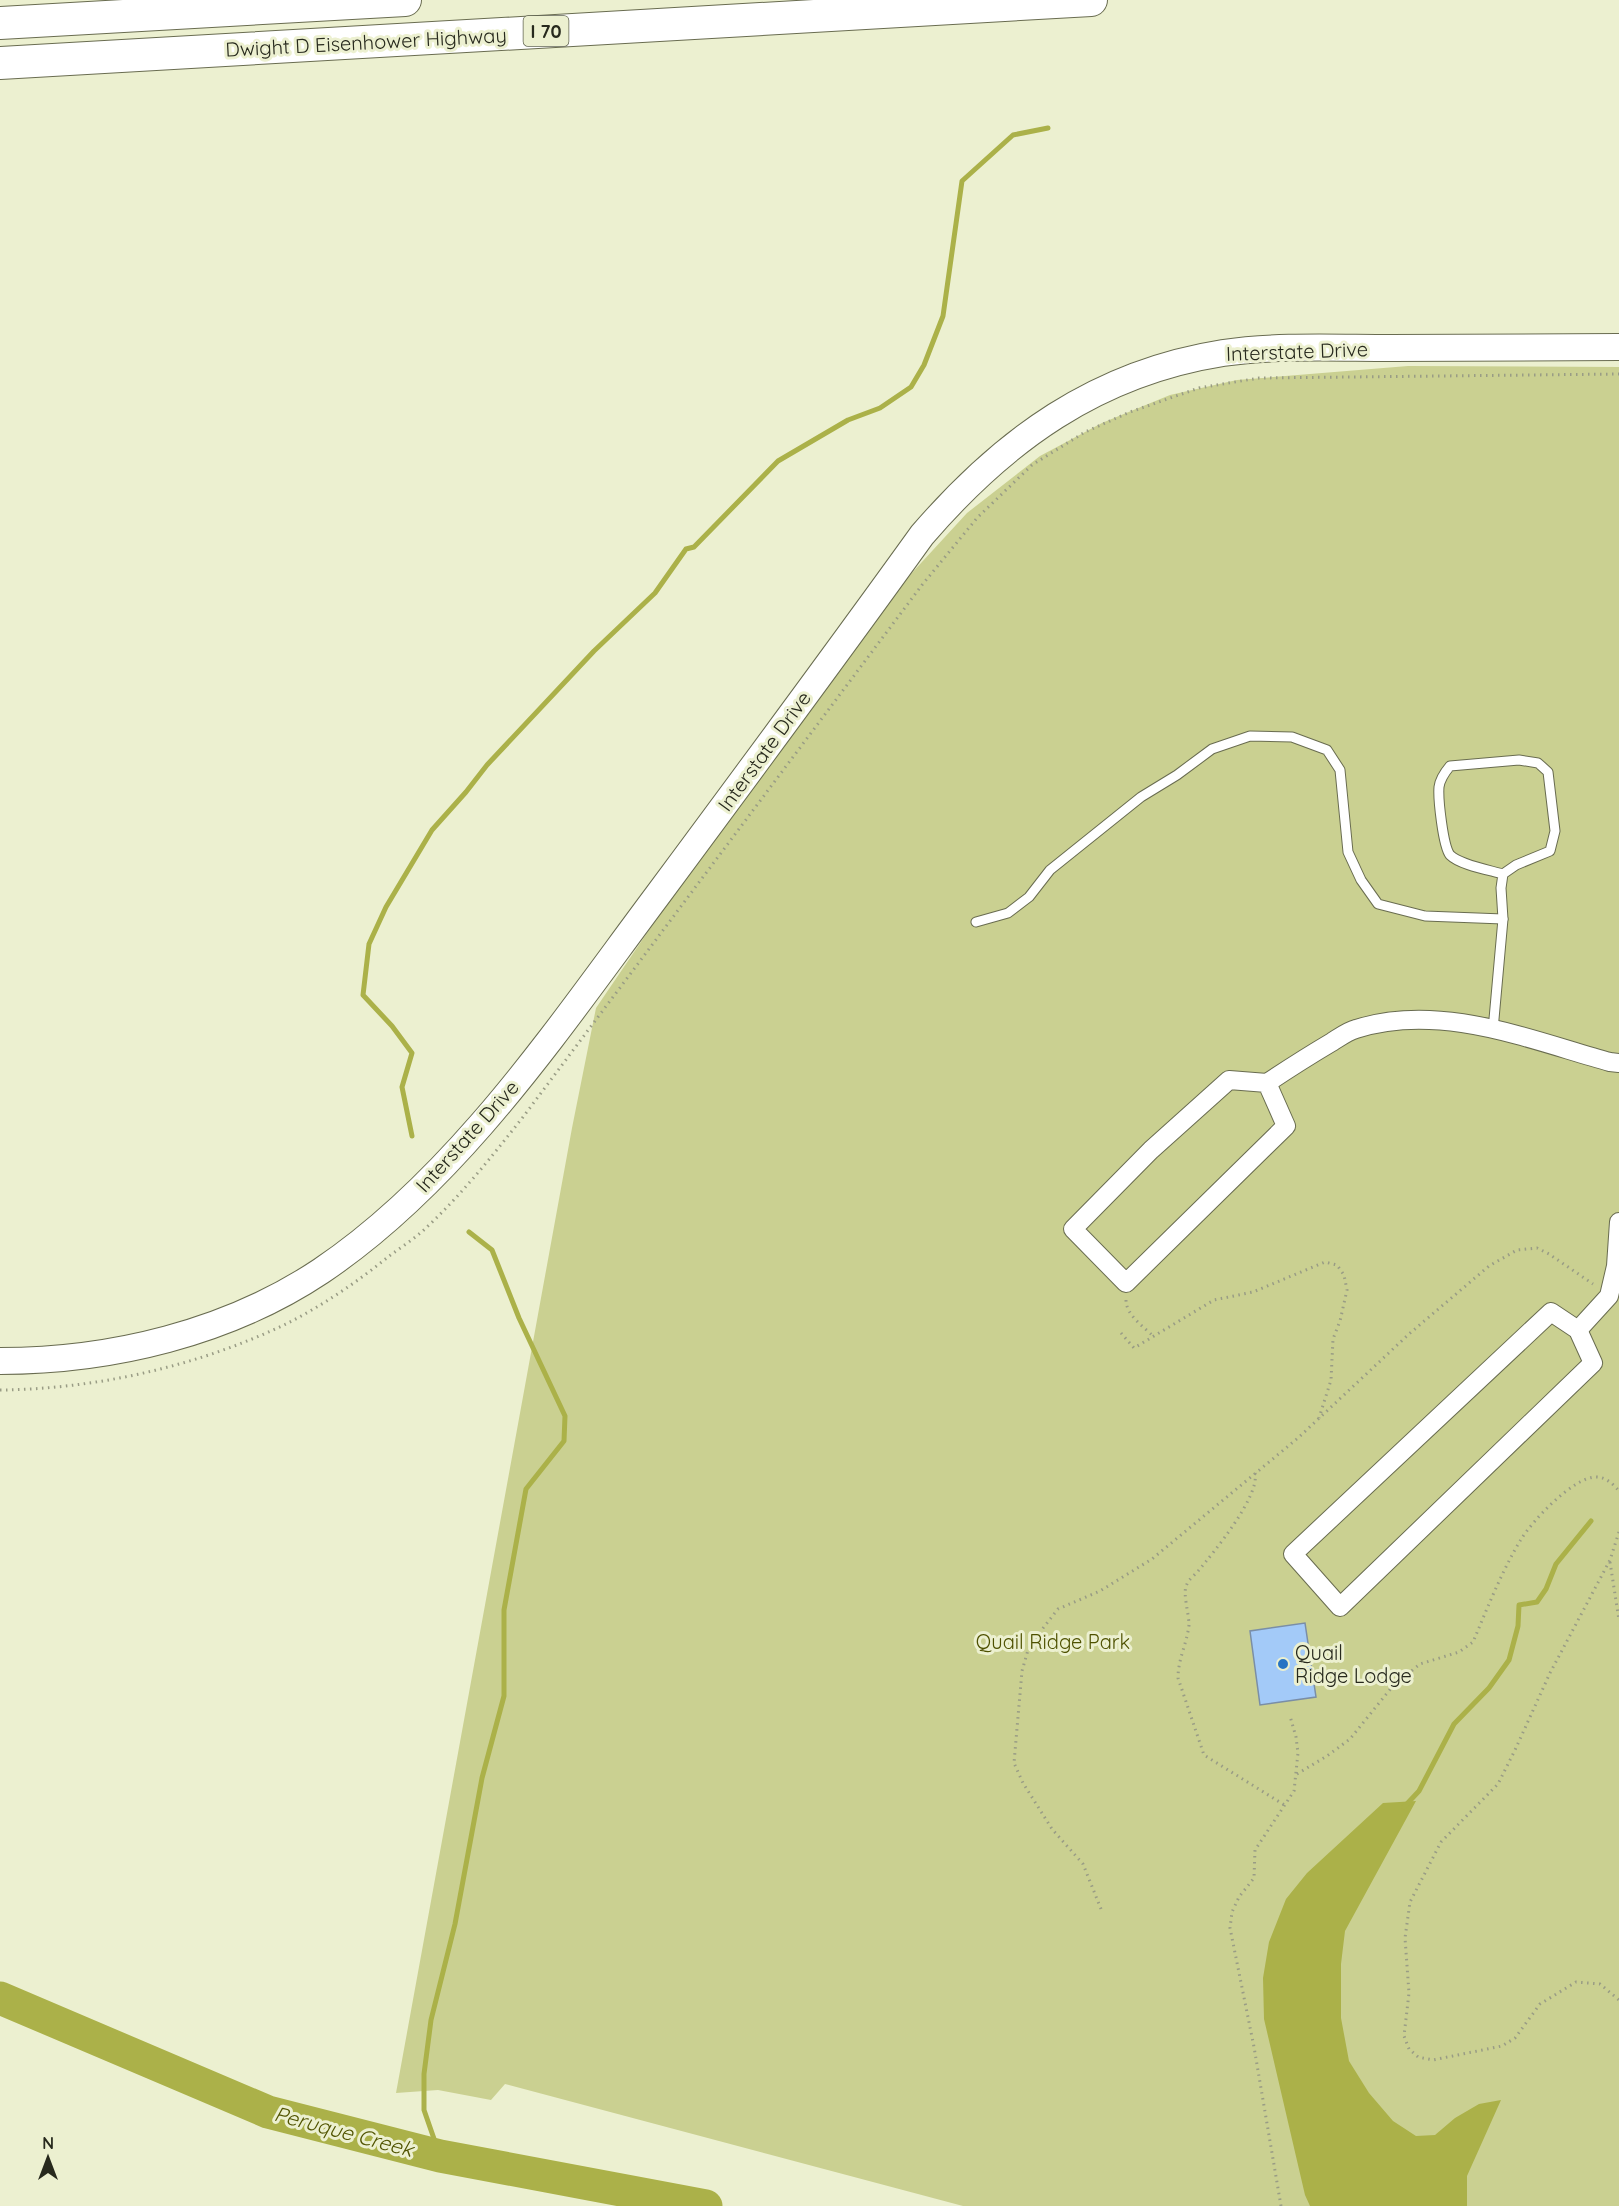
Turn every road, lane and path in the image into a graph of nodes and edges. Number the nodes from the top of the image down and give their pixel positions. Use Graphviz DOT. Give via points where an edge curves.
graph roads {
  1 [pos="180,0"];
  2 [pos="405,0"];
  3 [pos="1091,0"];
  4 [pos="87,18"];
  5 [pos="0,23"];
  6 [pos="0,63"];
  7 [pos="1619,347"];
  8 [pos="1619,374"];
  9 [pos="1503,874"];
  10 [pos="1503,919"];
  11 [pos="976,922"];
  12 [pos="1493,1030"];
  13 [pos="1616,1067"];
  14 [pos="1267,1083"];
  15 [pos="1619,1222"];
  16 [pos="1126,1283"];
  17 [pos="1609,1296"];
  18 [pos="1578,1330"];
  19 [pos="1121,1333"];
  20 [pos="1153,1336"];
  21 [pos="0,1361"];
  22 [pos="0,1390"];
  23 [pos="1318,1420"];
  24 [pos="1255,1473"];
  25 [pos="1619,1491"];
  26 [pos="1619,1532"];
  27 [pos="1610,1560"];
  28 [pos="1619,1620"];
  29 [pos="1290,1716"];
  30 [pos="1296,1774"];
  31 [pos="1286,1806"];
  32 [pos="1101,1909"];
  33 [pos="1619,2000"];
  34 [pos="1281,2206"];
  1 -- 4 [label="highway"];
  2 -- 4 [label="highway, Dwight D Eisenhower Highway"];
  3 -- 6 [label="highway, Dwight D Eisenhower Highway / I 70"];
  4 -- 5 [label="highway, Dwight D Eisenhower Highway"];
  7 -- 21 [label="main road, Interstate Drive" via="1290,348 1222,353 1124,381 1040,425 975,478 922,535 498,1106 404,1205 319,1272 211,1325 83,1357"];
  8 -- 22 [label="path" via="1259,378 1199,388 1130,412 1085,432 1032,465 977,518 915,594 523,1117 471,1182 427,1227 357,1281 286,1323 221,1350 156,1370 82,1385"];
  9 -- 9 [label="lane" via="1550,851 1555,831 1548,772 1538,763 1519,760 1450,766 1439,786 1449,854 1460,862"];
  9 -- 10 [label="lane"];
  10 -- 11 [label="lane" via="1425,916 1378,904 1348,852 1340,770 1326,750 1292,737 1250,736 1212,749 1141,797 1079,844 1022,903 1008,913"];
  10 -- 12 [label="lane"];
  12 -- 13 [label="street"];
  12 -- 14 [label="street" via="1429,1020 1392,1021 1354,1029"];
  14 -- 16 [label="street" via="1286,1126"];
  14 -- 16 [label="street" via="1228,1080 1073,1229"];
  15 -- 17 [label="street"];
  16 -- 20 [label="path" via="1126,1305"];
  17 -- 18 [label="street"];
  17 -- 23 [label="path" via="1549,1254 1537,1248 1517,1250 1489,1266 1409,1334"];
  18 -- 18 [label="street" via="1551,1312 1293,1554 1340,1607 1593,1362"];
  19 -- 20 [label="path" via="1134,1348"];
  20 -- 23 [label="path" via="1214,1300 1253,1292 1325,1262 1337,1264 1347,1290 1333,1339 1331,1380"];
  23 -- 24 [label="path"];
  24 -- 31 [label="path" via="1254,1492 1187,1582 1189,1627 1178,1678 1204,1755"];
  24 -- 32 [label="path" via="1152,1559 1100,1591 1059,1609 1028,1650 1022,1671 1014,1763 1052,1829 1083,1864"];
  25 -- 30 [label="path" via="1607,1480 1590,1478 1546,1509 1521,1540 1473,1642 1459,1652 1420,1664 1392,1687 1350,1739"];
  26 -- 27 [label="path"];
  27 -- 28 [label="path"];
  27 -- 33 [label="path" via="1497,1784 1442,1842 1410,1902 1405,1938 1409,1993 1404,2036 1409,2049 1433,2060 1502,2046 1515,2038 1540,2004 1576,1982 1600,1984"];
  29 -- 30 [label="path" via="1297,1745"];
  30 -- 31 [label="path" via="1294,1791"];
  31 -- 34 [label="path" via="1256,1850 1254,1878 1239,1897 1230,1928"];
}
